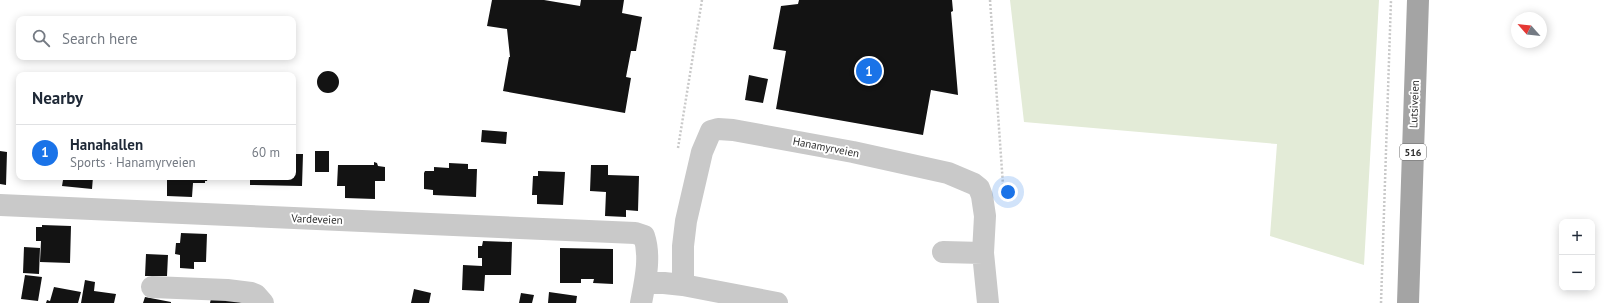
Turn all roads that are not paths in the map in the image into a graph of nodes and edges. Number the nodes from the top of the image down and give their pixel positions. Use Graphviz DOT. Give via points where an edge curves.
graph roads {
  1 [pos="1418,0"];
  2 [pos="0,205"];
  3 [pos="943,252"];
  4 [pos="983,253"];
  5 [pos="645,281"];
  6 [pos="683,285"];
  7 [pos="152,286"];
  8 [pos="263,303"];
  9 [pos="641,303"];
  10 [pos="777,303"];
  11 [pos="988,303"];
  12 [pos="1408,303"];
  1 -- 12 [label="main road, Lutsiveien / 516"];
  2 -- 5 [label="street, Vardeveien" via="635,233 644,236 647,246"];
  3 -- 4 [label="street"];
  4 -- 6 [label="street, Hanamyrveien" via="985,216 982,196 979,188 960,177 853,152 718,129 711,131 702,152 686,221"];
  4 -- 11 [label="street, Hanamyrveien"];
  5 -- 6 [label="street"];
  5 -- 9 [label="street"];
  6 -- 10 [label="street"];
  7 -- 8 [label="street" via="251,293"];
}
